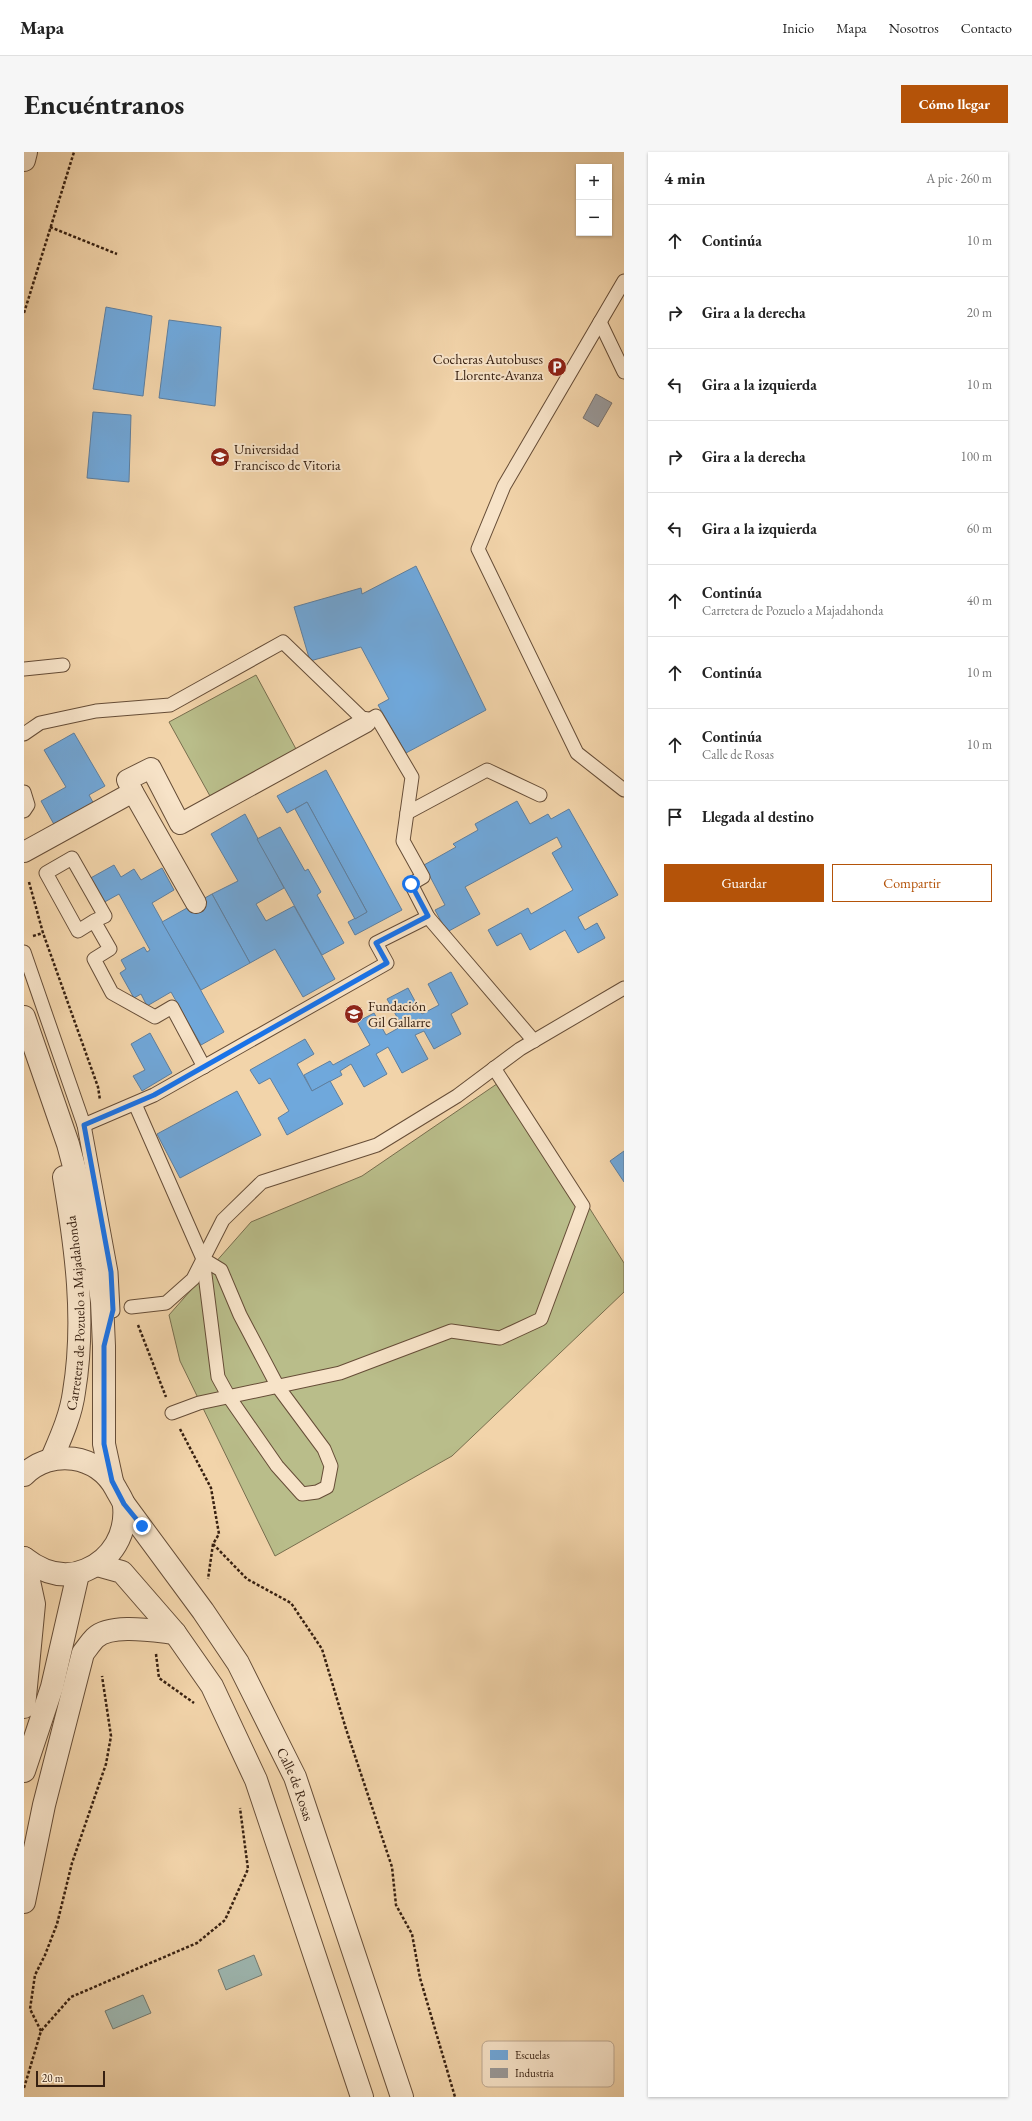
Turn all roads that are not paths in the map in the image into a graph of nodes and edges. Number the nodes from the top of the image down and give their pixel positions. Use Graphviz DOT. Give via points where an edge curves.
graph roads {
  1 [pos="26,152"];
  2 [pos="24,160"];
  3 [pos="624,281"];
  4 [pos="600,322"];
  5 [pos="624,372"];
  6 [pos="63,665"];
  7 [pos="24,669"];
  8 [pos="366,722"];
  9 [pos="24,734"];
  10 [pos="624,790"];
  11 [pos="24,792"];
  12 [pos="133,792"];
  13 [pos="540,795"];
  14 [pos="24,811"];
  15 [pos="407,813"];
  16 [pos="182,827"];
  17 [pos="153,839"];
  18 [pos="24,852"];
  19 [pos="196,903"];
  20 [pos="428,916"];
  21 [pos="94,921"];
  22 [pos="24,952"];
  23 [pos="624,988"];
  24 [pos="24,1017"];
  25 [pos="534,1040"];
  26 [pos="204,1067"];
  27 [pos="494,1068"];
  28 [pos="42,1072"];
  29 [pos="135,1104"];
  30 [pos="84,1125"];
  31 [pos="203,1259"];
  32 [pos="131,1307"];
  33 [pos="104,1346"];
  34 [pos="278,1386"];
  35 [pos="229,1397"];
  36 [pos="172,1413"];
  37 [pos="52,1458"];
  38 [pos="27,1470"];
  39 [pos="112,1481"];
  40 [pos="124,1504"];
  41 [pos="24,1558"];
  42 [pos="98,1565"];
  43 [pos="78,1574"];
  44 [pos="175,1634"];
  45 [pos="24,1707"];
  46 [pos="24,1771"];
  47 [pos="24,1902"];
  48 [pos="362,2097"];
  49 [pos="402,2097"];
  1 -- 2 [label="street"];
  3 -- 4 [label="lane"];
  4 -- 5 [label="lane"];
  4 -- 10 [label="lane" via="504,486 478,548 577,753"];
  6 -- 7 [label="lane"];
  8 -- 9 [label="lane" via="283,642 170,705 96,711 40,723"];
  8 -- 15 [label="lane" via="376,716 412,777"];
  8 -- 16 [label="street"];
  11 -- 14 [label="lane" via="28,805"];
  12 -- 16 [label="street" via="127,780 151,768"];
  12 -- 17 [label="street"];
  12 -- 18 [label="street"];
  13 -- 15 [label="lane" via="487,770"];
  15 -- 20 [label="lane" via="403,841 423,877 411,884"];
  16 -- 17 [label="street"];
  17 -- 19 [label="street"];
  20 -- 25 [label="lane"];
  20 -- 26 [label="lane" via="376,943 387,963"];
  21 -- 21 [label="lane" via="104,916 72,858 46,873 78,931"];
  21 -- 26 [label="lane" via="110,949 94,959 112,993 155,1017 172,1007"];
  22 -- 30 [label="lane"];
  23 -- 25 [label="lane"];
  24 -- 28 [label="street, Carretera de Pozuelo a Majadahonda"];
  25 -- 27 [label="lane"];
  26 -- 29 [label="lane"];
  27 -- 31 [label="lane" via="457,1096 377,1145 262,1182 223,1220"];
  27 -- 34 [label="lane" via="583,1206 541,1319 500,1338 451,1331 340,1373"];
  28 -- 33 [label="street, Carretera de Pozuelo a Majadahonda" via="59,1115 88,1219 102,1302"];
  28 -- 37 [label="street, Carretera de Pozuelo a Majadahonda" via="69,1207 80,1310 80,1346 74,1393 62,1435"];
  29 -- 30 [label="lane"];
  29 -- 31 [label="lane"];
  30 -- 33 [label="lane" via="111,1272 113,1310"];
  31 -- 32 [label="lane" via="193,1279 166,1303"];
  31 -- 34 [label="lane" via="221,1270 240,1315"];
  31 -- 35 [label="lane" via="218,1377"];
  33 -- 39 [label="street, Carretera de Pozuelo a Majadahonda" via="104,1444"];
  34 -- 35 [label="lane"];
  34 -- 35 [label="lane" via="324,1449 331,1466 327,1487 317,1492 302,1494 277,1466"];
  35 -- 36 [label="lane" via="199,1403"];
  37 -- 38 [label="street"];
  37 -- 39 [label="street" via="72,1458 91,1464 103,1471"];
  39 -- 40 [label="street, Calle de Rosas"];
  40 -- 42 [label="street" via="121,1534 116,1546"];
  40 -- 49 [label="street, Calle de Rosas" via="238,1663 295,1777"];
  41 -- 43 [label="street" via="35,1567 49,1572 63,1575"];
  41 -- 45 [label="street" via="34,1604"];
  42 -- 43 [label="street"];
  42 -- 44 [label="street" via="122,1572"];
  43 -- 46 [label="street" via="52,1687"];
  44 -- 47 [label="street" via="149,1630 114,1630 96,1637 83,1653 44,1806"];
  44 -- 48 [label="street" via="212,1686 256,1780"];
}
